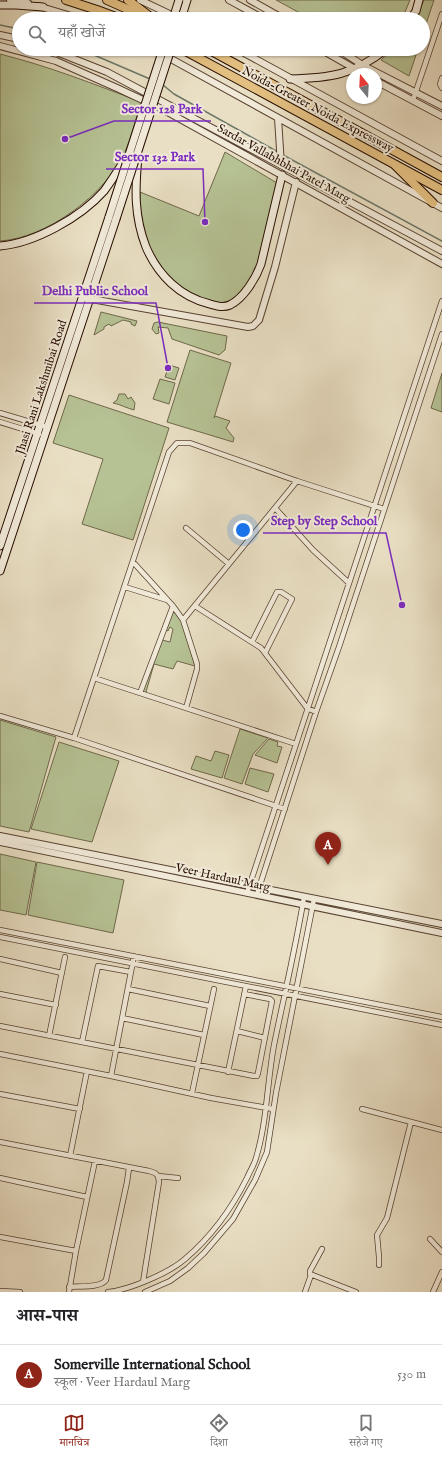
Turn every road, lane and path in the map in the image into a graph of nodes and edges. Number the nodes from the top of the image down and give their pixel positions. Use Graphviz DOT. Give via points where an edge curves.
graph roads {
  1 [pos="10,0"];
  2 [pos="66,0"];
  3 [pos="107,0"];
  4 [pos="128,0"];
  5 [pos="140,0"];
  6 [pos="179,0"];
  7 [pos="187,0"];
  8 [pos="229,0"];
  9 [pos="250,0"];
  10 [pos="419,0"];
  11 [pos="0,5"];
  12 [pos="44,8"];
  13 [pos="57,12"];
  14 [pos="102,12"];
  15 [pos="134,12"];
  16 [pos="144,12"];
  17 [pos="165,12"];
  18 [pos="175,12"];
  19 [pos="183,12"];
  20 [pos="251,12"];
  21 [pos="271,12"];
  22 [pos="415,12"];
  23 [pos="442,14"];
  24 [pos="0,35"];
  25 [pos="12,38"];
  26 [pos="0,46"];
  27 [pos="12,49"];
  28 [pos="430,51"];
  29 [pos="35,56"];
  30 [pos="67,56"];
  31 [pos="161,56"];
  32 [pos="166,56"];
  33 [pos="169,56"];
  34 [pos="195,56"];
  35 [pos="221,56"];
  36 [pos="249,56"];
  37 [pos="332,56"];
  38 [pos="349,56"];
  39 [pos="377,56"];
  40 [pos="429,56"];
  41 [pos="364,66"];
  42 [pos="353,68"];
  43 [pos="358,68"];
  44 [pos="346,73"];
  45 [pos="442,78"];
  46 [pos="290,79"];
  47 [pos="382,84"];
  48 [pos="442,88"];
  49 [pos="417,92"];
  50 [pos="413,100"];
  51 [pos="442,106"];
  52 [pos="442,116"];
  53 [pos="278,118"];
  54 [pos="138,148"];
  55 [pos="129,154"];
  56 [pos="442,161"];
  57 [pos="281,162"];
  58 [pos="395,165"];
  59 [pos="282,175"];
  60 [pos="442,177"];
  61 [pos="296,182"];
  62 [pos="442,190"];
  63 [pos="433,203"];
  64 [pos="442,208"];
  65 [pos="0,246"];
  66 [pos="442,251"];
  67 [pos="442,264"];
  68 [pos="86,298"];
  69 [pos="442,301"];
  70 [pos="442,334"];
  71 [pos="0,413"];
  72 [pos="0,422"];
  73 [pos="44,426"];
  74 [pos="41,434"];
  75 [pos="297,481"];
  76 [pos="375,506"];
  77 [pos="275,508"];
  78 [pos="384,509"];
  79 [pos="186,528"];
  80 [pos="0,546"];
  81 [pos="133,562"];
  82 [pos="229,564"];
  83 [pos="0,571"];
  84 [pos="349,583"];
  85 [pos="125,586"];
  86 [pos="169,601"];
  87 [pos="173,606"];
  88 [pos="195,606"];
  89 [pos="183,620"];
  90 [pos="252,642"];
  91 [pos="265,653"];
  92 [pos="94,678"];
  93 [pos="140,692"];
  94 [pos="186,708"];
  95 [pos="308,708"];
  96 [pos="316,712"];
  97 [pos="0,716"];
  98 [pos="74,738"];
  99 [pos="296,744"];
  100 [pos="276,806"];
  101 [pos="285,809"];
  102 [pos="0,836"];
  103 [pos="0,842"];
  104 [pos="249,886"];
  105 [pos="259,888"];
  106 [pos="247,893"];
  107 [pos="257,895"];
  108 [pos="304,897"];
  109 [pos="314,899"];
  110 [pos="303,905"];
  111 [pos="312,907"];
  112 [pos="442,924"];
  113 [pos="0,930"];
  114 [pos="442,933"];
  115 [pos="0,937"];
  116 [pos="134,956"];
  117 [pos="65,957"];
  118 [pos="0,959"];
  119 [pos="133,964"];
  120 [pos="131,972"];
  121 [pos="62,973"];
  122 [pos="246,986"];
  123 [pos="286,986"];
  124 [pos="296,988"];
  125 [pos="128,989"];
  126 [pos="214,989"];
  127 [pos="0,994"];
  128 [pos="244,994"];
  129 [pos="285,994"];
  130 [pos="295,996"];
  131 [pos="56,1005"];
  132 [pos="210,1006"];
  133 [pos="442,1017"];
  134 [pos="122,1018"];
  135 [pos="442,1025"];
  136 [pos="0,1026"];
  137 [pos="237,1031"];
  138 [pos="204,1035"];
  139 [pos="49,1036"];
  140 [pos="265,1038"];
  141 [pos="82,1042"];
  142 [pos="116,1049"];
  143 [pos="0,1055"];
  144 [pos="198,1065"];
  145 [pos="87,1071"];
  146 [pos="228,1072"];
  147 [pos="111,1076"];
  148 [pos="192,1093"];
  149 [pos="0,1094"];
  150 [pos="265,1108"];
  151 [pos="80,1109"];
  152 [pos="273,1109"];
  153 [pos="362,1109"];
  154 [pos="411,1122"];
  155 [pos="442,1130"];
  156 [pos="0,1142"];
  157 [pos="70,1156"];
  158 [pos="95,1161"];
  159 [pos="129,1168"];
  160 [pos="158,1176"];
  161 [pos="0,1178"];
  162 [pos="178,1178"];
  163 [pos="87,1197"];
  164 [pos="0,1237"];
  165 [pos="430,1239"];
  166 [pos="322,1249"];
  167 [pos="76,1251"];
  168 [pos="442,1252"];
  169 [pos="379,1265"];
  170 [pos="442,1272"];
  171 [pos="311,1275"];
  172 [pos="143,1282"];
  173 [pos="69,1290"];
  174 [pos="0,1291"];
  175 [pos="20,1292"];
  176 [pos="108,1292"];
  177 [pos="145,1292"];
  178 [pos="305,1292"];
  179 [pos="356,1292"];
  180 [pos="433,1292"];
  1 -- 12 [label="street"];
  2 -- 14 [label="highway"];
  3 -- 15 [label="highway"];
  4 -- 16 [label="highway"];
  5 -- 17 [label="street"];
  6 -- 18 [label="main road, bridge"];
  7 -- 19 [label="main road"];
  8 -- 20 [label="street"];
  9 -- 21 [label="street"];
  10 -- 22 [label="main road"];
  11 -- 12 [label="main road"];
  12 -- 13 [label="street"];
  23 -- 28 [label="street"];
  24 -- 25 [label="street"];
  26 -- 27 [label="street, Sardar Vallabhbhai Patel Marg"];
  29 -- 59 [label="street, Sardar Vallabhbhai Patel Marg" via="56,62 162,109"];
  30 -- 57 [label="street, Sardar Vallabhbhai Patel Marg" via="107,72"];
  31 -- 55 [label="main road, bridge"];
  32 -- 53 [label="street"];
  33 -- 54 [label="main road, bridge"];
  34 -- 58 [label="highway, Noida-Greater Noida Expressway"];
  35 -- 60 [label="highway, Noida-Greater Noida Expressway"];
  36 -- 46 [label="street"];
  37 -- 42 [label="street"];
  38 -- 41 [label="street"];
  39 -- 41 [label="main road"];
  40 -- 49 [label="street"];
  41 -- 43 [label="main road"];
  41 -- 49 [label="street"];
  44 -- 46 [label="main road" via="320,78"];
  45 -- 48 [label="street"];
  46 -- 56 [label="street"];
  47 -- 50 [label="street"];
  49 -- 50 [label="street"];
  49 -- 51 [label="street"];
  50 -- 52 [label="street"];
  53 -- 57 [label="street"];
  53 -- 63 [label="street"];
  54 -- 59 [label="main road, bridge" via="136,211 146,247 155,266 168,282 187,296 221,307 238,299 256,278"];
  54 -- 68 [label="main road, bridge" via="116,219"];
  55 -- 65 [label="main road, bridge" via="112,180 87,206 51,230"];
  55 -- 68 [label="main road, Jhasi Rani Lakshmibai Road, bridge" via="95,258"];
  57 -- 66 [label="street, Sardar Vallabhbhai Patel Marg"];
  58 -- 62 [label="highway, Noida-Greater Noida Expressway"];
  58 -- 63 [label="highway"];
  59 -- 61 [label="street, Sardar Vallabhbhai Patel Marg"];
  61 -- 67 [label="street, Sardar Vallabhbhai Patel Marg" via="365,224"];
  61 -- 68 [label="street" via="275,267 259,320 253,326"];
  63 -- 64 [label="street"];
  68 -- 73 [label="main road, Jhasi Rani Lakshmibai Road"];
  69 -- 76 [label="street"];
  70 -- 78 [label="street"];
  71 -- 73 [label="street"];
  72 -- 74 [label="street"];
  73 -- 74 [label="main road, Jhasi Rani Lakshmibai Road"];
  74 -- 80 [label="main road, Jhasi Rani Lakshmibai Road"];
  74 -- 83 [label="main road, Jhasi Rani Lakshmibai Road"];
  75 -- 76 [label="street"];
  75 -- 77 [label="street"];
  75 -- 81 [label="street" via="190,443 177,443 169,452"];
  76 -- 78 [label="street"];
  76 -- 84 [label="street"];
  77 -- 82 [label="street"];
  77 -- 84 [label="street" via="313,550"];
  78 -- 96 [label="street"];
  79 -- 82 [label="street"];
  81 -- 85 [label="street"];
  81 -- 86 [label="street"];
  82 -- 88 [label="street"];
  84 -- 95 [label="street"];
  85 -- 86 [label="street"];
  85 -- 92 [label="street"];
  86 -- 87 [label="street"];
  87 -- 89 [label="street"];
  87 -- 93 [label="street"];
  88 -- 89 [label="street"];
  88 -- 90 [label="street"];
  89 -- 94 [label="street" via="197,669"];
  90 -- 91 [label="street"];
  90 -- 91 [label="street" via="276,593 281,592 292,599"];
  91 -- 95 [label="street"];
  92 -- 93 [label="street"];
  92 -- 98 [label="street"];
  93 -- 94 [label="street"];
  94 -- 99 [label="street"];
  95 -- 96 [label="street"];
  95 -- 99 [label="street"];
  96 -- 101 [label="street"];
  97 -- 98 [label="street"];
  98 -- 100 [label="street"];
  99 -- 100 [label="street"];
  100 -- 101 [label="street"];
  100 -- 104 [label="street"];
  101 -- 105 [label="street"];
  102 -- 104 [label="street, Veer Hardaul Marg"];
  103 -- 106 [label="street, Veer Hardaul Marg"];
  104 -- 105 [label="street, Veer Hardaul Marg"];
  104 -- 106 [label="street"];
  105 -- 107 [label="street"];
  105 -- 108 [label="street, Veer Hardaul Marg"];
  106 -- 107 [label="street, Veer Hardaul Marg"];
  107 -- 110 [label="street, Veer Hardaul Marg"];
  108 -- 109 [label="street, Veer Hardaul Marg"];
  108 -- 110 [label="street"];
  109 -- 111 [label="street"];
  109 -- 112 [label="street, Veer Hardaul Marg"];
  110 -- 111 [label="street, Veer Hardaul Marg"];
  110 -- 123 [label="street"];
  111 -- 114 [label="street, Veer Hardaul Marg"];
  111 -- 124 [label="street"];
  113 -- 116 [label="street"];
  115 -- 119 [label="street"];
  116 -- 119 [label="street"];
  116 -- 123 [label="street"];
  117 -- 121 [label="street"];
  118 -- 121 [label="street"];
  119 -- 120 [label="street"];
  119 -- 122 [label="street"];
  120 -- 125 [label="street"];
  120 -- 141 [label="street" via="98,966"];
  121 -- 131 [label="street"];
  122 -- 128 [label="street"];
  122 -- 129 [label="street"];
  123 -- 124 [label="street"];
  123 -- 129 [label="street"];
  124 -- 130 [label="street"];
  124 -- 133 [label="street"];
  125 -- 132 [label="street"];
  125 -- 134 [label="street"];
  126 -- 132 [label="street"];
  127 -- 131 [label="street"];
  128 -- 137 [label="street"];
  128 -- 140 [label="street" via="272,1001"];
  129 -- 130 [label="street"];
  129 -- 150 [label="street"];
  130 -- 135 [label="street"];
  130 -- 152 [label="street"];
  131 -- 139 [label="street"];
  132 -- 138 [label="street"];
  134 -- 138 [label="street"];
  134 -- 142 [label="street"];
  136 -- 139 [label="street"];
  137 -- 140 [label="street"];
  137 -- 146 [label="street"];
  138 -- 144 [label="street"];
  139 -- 141 [label="street"];
  140 -- 146 [label="street" via="257,1076"];
  141 -- 142 [label="street"];
  142 -- 144 [label="street"];
  142 -- 147 [label="street"];
  143 -- 145 [label="street"];
  144 -- 146 [label="street"];
  144 -- 148 [label="street"];
  145 -- 147 [label="street"];
  145 -- 151 [label="street"];
  147 -- 148 [label="street"];
  148 -- 150 [label="street"];
  149 -- 151 [label="street"];
  150 -- 152 [label="street"];
  150 -- 172 [label="street" via="256,1160 236,1200 212,1232 185,1260"];
  151 -- 157 [label="street"];
  152 -- 177 [label="street" via="266,1152 256,1180 233,1219 188,1268 170,1281"];
  153 -- 154 [label="street"];
  154 -- 155 [label="street"];
  154 -- 169 [label="street" via="387,1218 377,1235"];
  156 -- 157 [label="street"];
  157 -- 158 [label="street"];
  158 -- 159 [label="street"];
  158 -- 163 [label="street"];
  159 -- 160 [label="street" via="150,1171"];
  159 -- 173 [label="street" via="106,1280 99,1285"];
  160 -- 162 [label="street"];
  160 -- 172 [label="street"];
  161 -- 163 [label="street"];
  163 -- 167 [label="street"];
  164 -- 167 [label="street"];
  165 -- 168 [label="street"];
  166 -- 171 [label="street" via="310,1271"];
  167 -- 173 [label="street"];
  170 -- 180 [label="street"];
  171 -- 178 [label="street"];
  171 -- 179 [label="street"];
  172 -- 176 [label="street"];
  174 -- 175 [label="street"];
}
